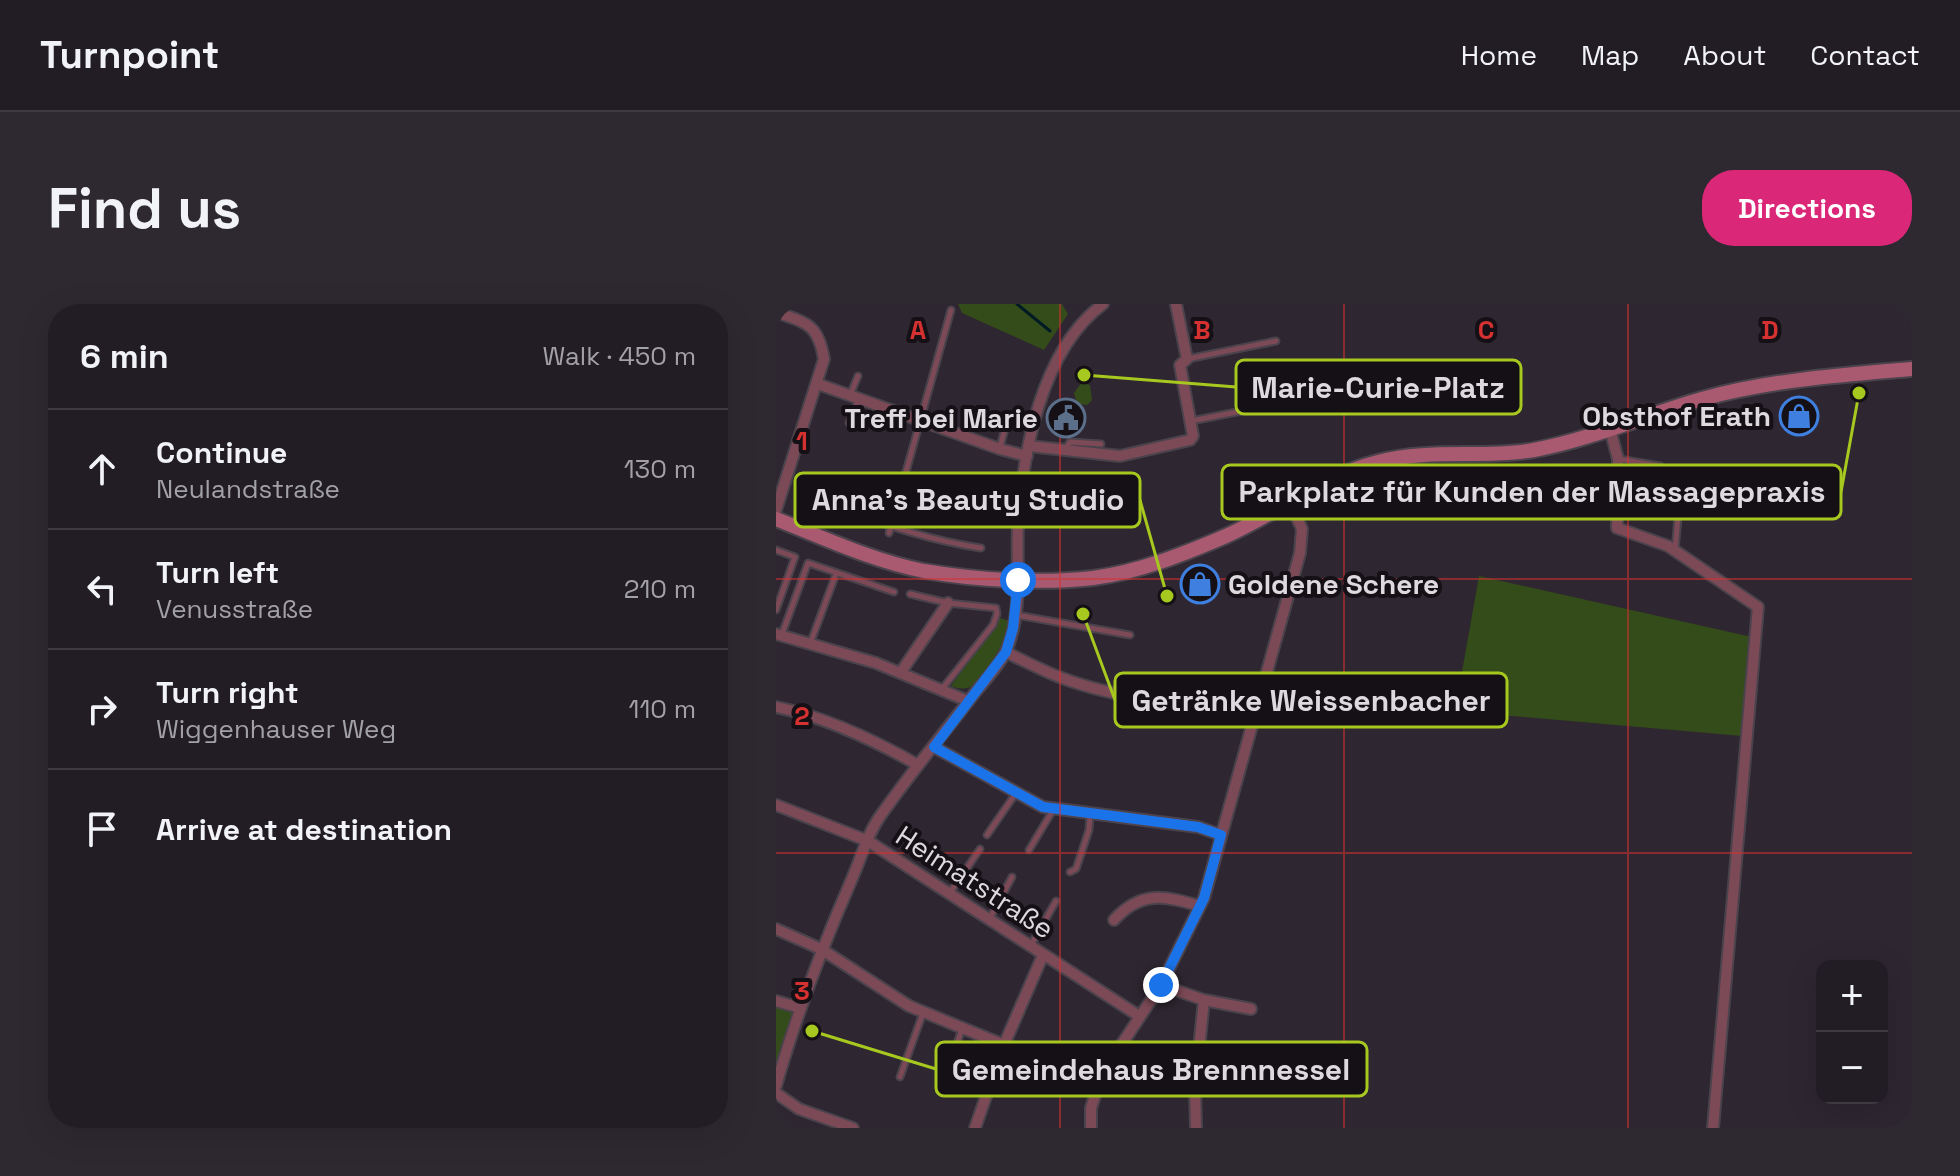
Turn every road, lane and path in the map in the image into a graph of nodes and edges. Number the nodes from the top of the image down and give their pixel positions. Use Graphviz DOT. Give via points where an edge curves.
graph roads {
  1 [pos="1103,304"];
  2 [pos="1176,304"];
  3 [pos="951,310"];
  4 [pos="776,312"];
  5 [pos="1276,341"];
  6 [pos="1187,359"];
  7 [pos="1912,369"];
  8 [pos="858,376"];
  9 [pos="818,384"];
  10 [pos="854,396"];
  11 [pos="1288,402"];
  12 [pos="1191,421"];
  13 [pos="920,422"];
  14 [pos="849,423"];
  15 [pos="1006,425"];
  16 [pos="1610,429"];
  17 [pos="1101,444"];
  18 [pos="1000,449"];
  19 [pos="1028,451"];
  20 [pos="1064,451"];
  21 [pos="1618,459"];
  22 [pos="803,497"];
  23 [pos="1289,500"];
  24 [pos="776,510"];
  25 [pos="776,519"];
  26 [pos="890,530"];
  27 [pos="981,548"];
  28 [pos="776,550"];
  29 [pos="1675,551"];
  30 [pos="836,574"];
  31 [pos="1018,580"];
  32 [pos="894,592"];
  33 [pos="910,594"];
  34 [pos="948,603"];
  35 [pos="776,610"];
  36 [pos="1015,615"];
  37 [pos="779,634"];
  38 [pos="1130,635"];
  39 [pos="810,644"];
  40 [pos="1006,652"];
  41 [pos="901,672"];
  42 [pos="942,689"];
  43 [pos="968,701"];
  44 [pos="776,707"];
  45 [pos="1257,710"];
  46 [pos="934,747"];
  47 [pos="918,765"];
  48 [pos="1016,793"];
  49 [pos="776,805"];
  50 [pos="1055,808"];
  51 [pos="1091,812"];
  52 [pos="987,835"];
  53 [pos="1221,835"];
  54 [pos="868,841"];
  55 [pos="980,849"];
  56 [pos="1029,850"];
  57 [pos="1070,872"];
  58 [pos="1012,877"];
  59 [pos="949,894"];
  60 [pos="1056,901"];
  61 [pos="1200,906"];
  62 [pos="989,920"];
  63 [pos="1114,920"];
  64 [pos="776,929"];
  65 [pos="1030,947"];
  66 [pos="821,949"];
  67 [pos="1043,955"];
  68 [pos="1161,985"];
  69 [pos="1204,1000"];
  70 [pos="776,1001"];
  71 [pos="800,1008"];
  72 [pos="1251,1009"];
  73 [pos="923,1012"];
  74 [pos="1139,1016"];
  75 [pos="963,1028"];
  76 [pos="1004,1045"];
  77 [pos="1102,1074"];
  78 [pos="900,1077"];
  79 [pos="776,1086"];
  80 [pos="941,1090"];
  81 [pos="776,1093"];
  82 [pos="853,1128"];
  83 [pos="975,1128"];
  84 [pos="1091,1128"];
  85 [pos="1196,1128"];
  86 [pos="1713,1128"];
  1 -- 19 [label="street" via="1057,358"];
  2 -- 6 [label="street"];
  3 -- 13 [label="lane"];
  4 -- 9 [label="street" via="810,325 820,337 824,359"];
  5 -- 6 [label="lane"];
  6 -- 12 [label="street" via="1180,365"];
  7 -- 16 [label="main road" via="1718,396"];
  8 -- 10 [label="lane"];
  9 -- 10 [label="street"];
  9 -- 24 [label="street"];
  10 -- 13 [label="street"];
  10 -- 14 [label="lane"];
  11 -- 12 [label="lane"];
  12 -- 20 [label="street" via="1193,436 1186,443 1120,456"];
  13 -- 18 [label="street"];
  13 -- 26 [label="lane"];
  15 -- 18 [label="lane"];
  16 -- 21 [label="street"];
  16 -- 23 [label="main road" via="1530,451 1417,455 1378,462"];
  17 -- 20 [label="lane" via="1070,442"];
  18 -- 19 [label="street"];
  19 -- 20 [label="street"];
  19 -- 31 [label="street" via="1018,524"];
  21 -- 29 [label="street" via="1617,528"];
  21 -- 29 [label="lane" via="1660,466 1657,509 1678,517"];
  22 -- 26 [label="lane"];
  23 -- 31 [label="main road" via="1230,534 1162,562 1094,578"];
  23 -- 45 [label="street" via="1302,529 1300,553"];
  25 -- 31 [label="main road" via="923,571"];
  26 -- 27 [label="lane"];
  28 -- 35 [label="lane" via="795,557"];
  29 -- 86 [label="street" via="1758,607"];
  30 -- 32 [label="lane"];
  30 -- 37 [label="lane" via="808,563"];
  30 -- 39 [label="lane"];
  31 -- 36 [label="street"];
  33 -- 34 [label="lane"];
  34 -- 41 [label="street"];
  34 -- 42 [label="lane" via="996,608 997,614"];
  36 -- 38 [label="lane"];
  36 -- 40 [label="street"];
  37 -- 39 [label="street"];
  39 -- 41 [label="street"];
  40 -- 43 [label="street"];
  40 -- 45 [label="street" via="1063,679 1119,694"];
  41 -- 42 [label="street"];
  42 -- 43 [label="street"];
  43 -- 46 [label="street"];
  44 -- 47 [label="street" via="854,733"];
  45 -- 53 [label="street"];
  46 -- 47 [label="street"];
  46 -- 48 [label="street"];
  47 -- 54 [label="street" via="879,817"];
  48 -- 50 [label="street"];
  48 -- 52 [label="lane"];
  49 -- 54 [label="street, Heimatstraße"];
  50 -- 51 [label="street"];
  50 -- 56 [label="lane"];
  51 -- 53 [label="street"];
  51 -- 57 [label="lane" via="1076,869"];
  53 -- 61 [label="street"];
  54 -- 59 [label="street, Heimatstraße"];
  54 -- 66 [label="street"];
  55 -- 59 [label="lane"];
  58 -- 62 [label="lane"];
  59 -- 62 [label="street, Heimatstraße"];
  60 -- 65 [label="lane"];
  61 -- 63 [label="street" via="1166,897 1142,900"];
  61 -- 68 [label="street"];
  62 -- 65 [label="street, Heimatstraße"];
  64 -- 66 [label="street"];
  65 -- 67 [label="street, Heimatstraße"];
  66 -- 71 [label="street"];
  66 -- 73 [label="street"];
  67 -- 74 [label="street, Heimatstraße"];
  67 -- 76 [label="street"];
  68 -- 69 [label="street"];
  68 -- 74 [label="street"];
  69 -- 72 [label="street"];
  69 -- 85 [label="street"];
  70 -- 71 [label="street"];
  71 -- 79 [label="street"];
  73 -- 75 [label="street"];
  73 -- 78 [label="lane"];
  74 -- 77 [label="street"];
  75 -- 76 [label="street"];
  75 -- 80 [label="lane"];
  76 -- 77 [label="street"];
  76 -- 83 [label="street"];
  77 -- 84 [label="street"];
  81 -- 82 [label="street" via="799,1109"];
}
